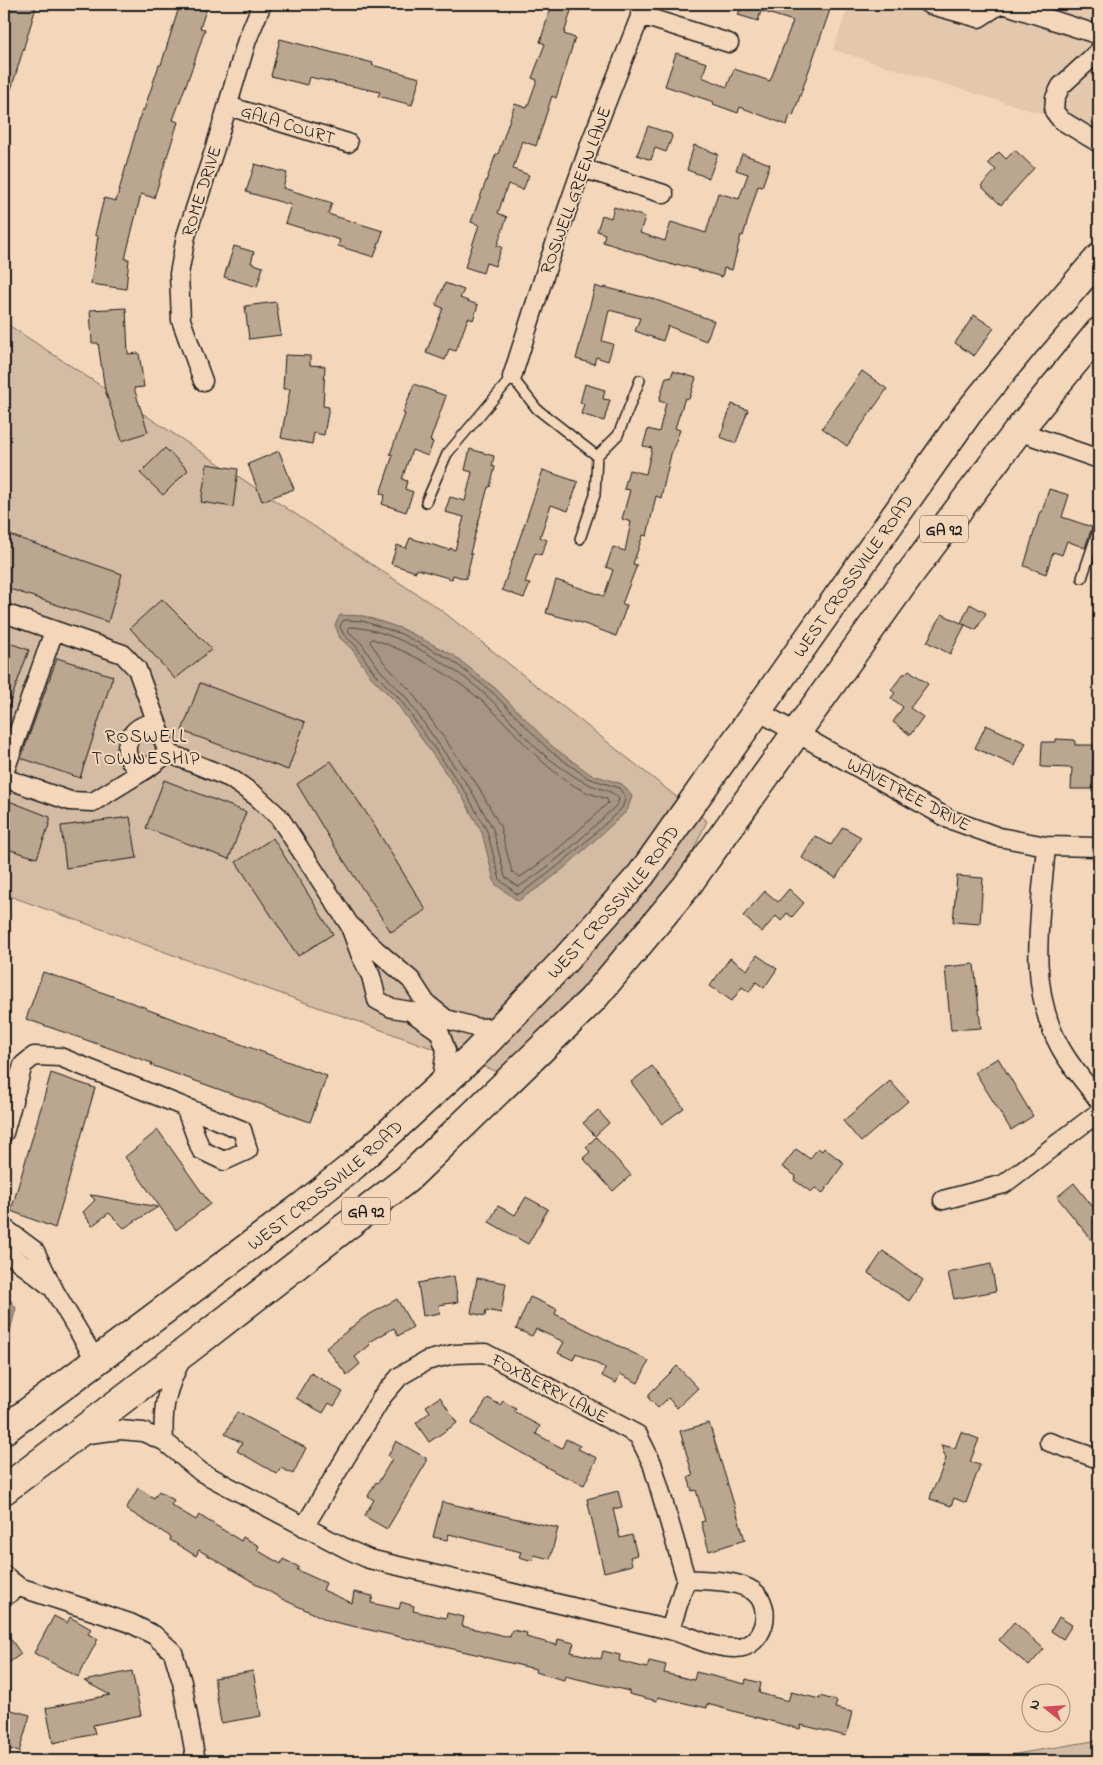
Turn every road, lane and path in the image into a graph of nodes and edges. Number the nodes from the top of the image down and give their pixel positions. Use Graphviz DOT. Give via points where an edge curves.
graph roads {
  1 [pos="262,4"];
  2 [pos="928,4"];
  3 [pos="1002,4"];
  4 [pos="642,9"];
  5 [pos="1099,35"];
  6 [pos="729,43"];
  7 [pos="1099,51"];
  8 [pos="228,106"];
  9 [pos="348,143"];
  10 [pos="1099,143"];
  11 [pos="582,168"];
  12 [pos="664,194"];
  13 [pos="1099,258"];
  14 [pos="1099,332"];
  15 [pos="512,378"];
  16 [pos="640,380"];
  17 [pos="203,381"];
  18 [pos="1018,431"];
  19 [pos="597,456"];
  20 [pos="1099,459"];
  21 [pos="426,502"];
  22 [pos="1099,527"];
  23 [pos="580,539"];
  24 [pos="1082,578"];
  25 [pos="4,613"];
  26 [pos="54,631"];
  27 [pos="758,712"];
  28 [pos="158,731"];
  29 [pos="796,733"];
  30 [pos="168,754"];
  31 [pos="148,768"];
  32 [pos="4,773"];
  33 [pos="4,778"];
  34 [pos="1046,846"];
  35 [pos="1099,847"];
  36 [pos="350,924"];
  37 [pos="442,1025"];
  38 [pos="501,1027"];
  39 [pos="441,1085"];
  40 [pos="1099,1101"];
  41 [pos="184,1107"];
  42 [pos="1099,1112"];
  43 [pos="4,1132"];
  44 [pos="943,1200"];
  45 [pos="4,1230"];
  46 [pos="4,1250"];
  47 [pos="54,1290"];
  48 [pos="184,1352"];
  49 [pos="96,1361"];
  50 [pos="4,1430"];
  51 [pos="74,1436"];
  52 [pos="164,1441"];
  53 [pos="1049,1442"];
  54 [pos="1099,1458"];
  55 [pos="4,1490"];
  56 [pos="304,1527"];
  57 [pos="4,1562"];
  58 [pos="4,1575"];
  59 [pos="686,1579"];
  60 [pos="19,1587"];
  61 [pos="4,1597"];
  62 [pos="670,1630"];
  63 [pos="196,1761"];
  1 -- 8 [label="street, ROME DRIVE" via="247,40"];
  2 -- 3 [label="street" via="979,18"];
  3 -- 5 [label="street"];
  4 -- 6 [label="street"];
  4 -- 11 [label="street, ROSWELL GREEN LANE"];
  7 -- 10 [label="street" via="1061,86 1055,98 1054,111 1061,120"];
  8 -- 9 [label="street, GALA COURT"];
  8 -- 17 [label="street, ROME DRIVE" via="186,236 179,274 181,320"];
  11 -- 12 [label="street"];
  11 -- 15 [label="street, ROSWELL GREEN LANE"];
  13 -- 27 [label="main road, WEST CROSSVILLE ROAD / GA 92" via="968,414"];
  14 -- 18 [label="main road, GA 92"];
  15 -- 19 [label="lane" via="537,409"];
  15 -- 21 [label="lane" via="447,454"];
  16 -- 19 [label="lane" via="618,436"];
  18 -- 20 [label="street"];
  18 -- 29 [label="main road, GA 92"];
  19 -- 23 [label="lane" via="595,495"];
  22 -- 24 [label="lane"];
  25 -- 26 [label="street"];
  26 -- 28 [label="street" via="123,654 136,669"];
  26 -- 32 [label="street"];
  27 -- 29 [label="street, WAVETREE DRIVE"];
  27 -- 38 [label="main road, WEST CROSSVILLE ROAD / GA 92" via="641,875"];
  28 -- 30 [label="street"];
  28 -- 31 [label="street" via="153,724 142,725 132,735 127,747 133,766 141,770"];
  29 -- 34 [label="street, WAVETREE DRIVE" via="949,819 999,837"];
  29 -- 48 [label="main road, GA 92" via="686,887 592,1000 407,1179"];
  30 -- 31 [label="street"];
  30 -- 36 [label="street" via="230,778 279,817"];
  31 -- 33 [label="street" via="93,802 70,801"];
  34 -- 35 [label="street, WAVETREE DRIVE"];
  34 -- 40 [label="street" via="1038,960 1041,999 1060,1046"];
  36 -- 37 [label="street" via="411,980"];
  36 -- 37 [label="street" via="371,976 376,1000"];
  37 -- 38 [label="street"];
  37 -- 39 [label="street" via="446,1050"];
  38 -- 39 [label="main road, WEST CROSSVILLE ROAD / GA 92"];
  39 -- 49 [label="main road, WEST CROSSVILLE ROAD / GA 92" via="303,1206"];
  41 -- 41 [label="street" via="242,1130 248,1150 224,1160 202,1150"];
  41 -- 43 [label="street" via="60,1057 34,1056 23,1066"];
  42 -- 44 [label="street" via="1004,1184"];
  45 -- 47 [label="street" via="35,1251"];
  46 -- 47 [label="street"];
  47 -- 49 [label="street"];
  48 -- 51 [label="main road, GA 92"];
  48 -- 52 [label="street" via="169,1383 163,1417"];
  49 -- 50 [label="main road, WEST CROSSVILLE ROAD / GA 92"];
  51 -- 52 [label="street" via="120,1430 143,1432"];
  51 -- 55 [label="main road, GA 92"];
  52 -- 56 [label="street" via="201,1472"];
  53 -- 54 [label="street"];
  56 -- 59 [label="street, FOXBERRY LANE" via="382,1397 400,1376 426,1361 454,1354 485,1354 638,1435 652,1464"];
  56 -- 62 [label="street" via="369,1559"];
  57 -- 60 [label="street"];
  58 -- 60 [label="street"];
  59 -- 62 [label="street"];
  59 -- 62 [label="street" via="752,1590 763,1602 765,1614 761,1634 748,1645 736,1648"];
  60 -- 61 [label="street"];
  60 -- 63 [label="street" via="130,1623 154,1634 173,1652 182,1682"];
}
